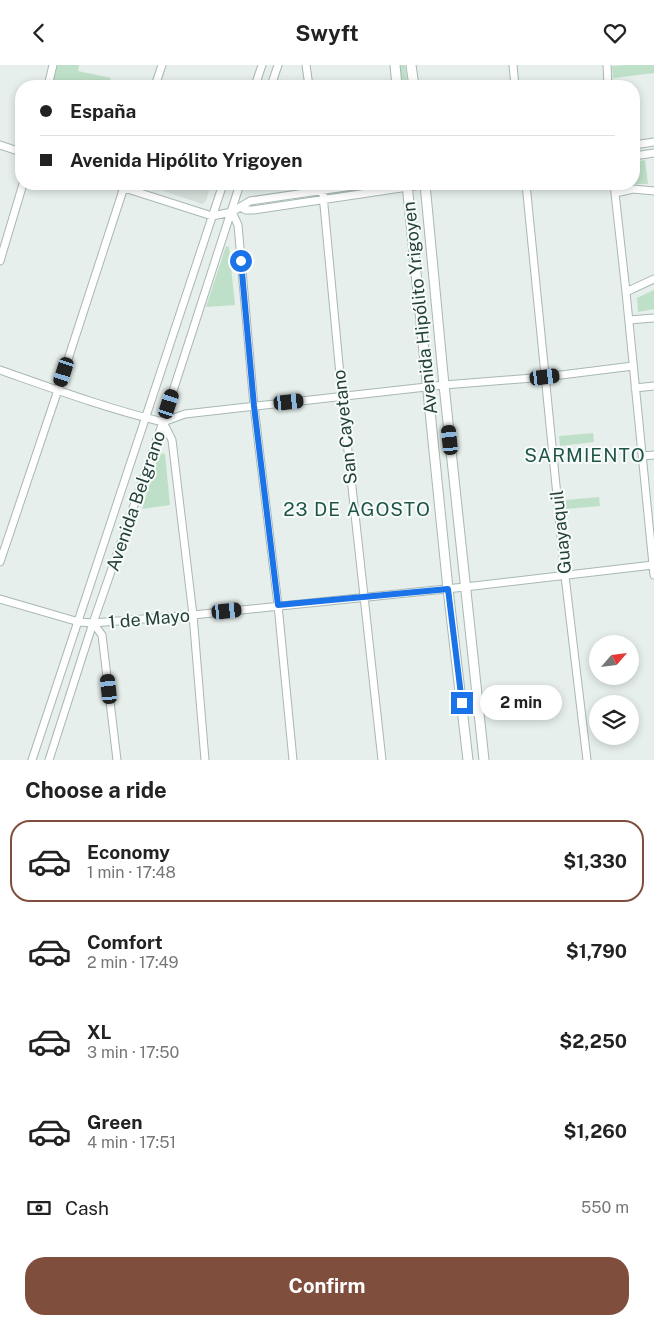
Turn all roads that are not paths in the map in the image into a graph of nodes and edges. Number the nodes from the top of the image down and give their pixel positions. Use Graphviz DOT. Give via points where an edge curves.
graph roads {
  1 [pos="53,65"];
  2 [pos="162,65"];
  3 [pos="262,65"];
  4 [pos="278,65"];
  5 [pos="306,65"];
  6 [pos="394,65"];
  7 [pos="411,65"];
  8 [pos="513,65"];
  9 [pos="607,65"];
  10 [pos="49,80"];
  11 [pos="157,80"];
  12 [pos="257,80"];
  13 [pos="273,80"];
  14 [pos="308,80"];
  15 [pos="396,80"];
  16 [pos="413,80"];
  17 [pos="514,80"];
  18 [pos="608,80"];
  19 [pos="654,142"];
  20 [pos="640,144"];
  21 [pos="0,145"];
  22 [pos="15,150"];
  23 [pos="654,153"];
  24 [pos="640,155"];
  25 [pos="21,190"];
  26 [pos="123,190"];
  27 [pos="136,190"];
  28 [pos="221,190"];
  29 [pos="238,190"];
  30 [pos="307,190"];
  31 [pos="323,190"];
  32 [pos="375,190"];
  33 [pos="408,190"];
  34 [pos="427,190"];
  35 [pos="527,190"];
  36 [pos="628,190"];
  37 [pos="640,190"];
  38 [pos="654,191"];
  39 [pos="614,193"];
  40 [pos="324,198"];
  41 [pos="240,207"];
  42 [pos="232,211"];
  43 [pos="212,216"];
  44 [pos="0,261"];
  45 [pos="654,279"];
  46 [pos="626,292"];
  47 [pos="654,318"];
  48 [pos="629,320"];
  49 [pos="634,366"];
  50 [pos="0,370"];
  51 [pos="545,377"];
  52 [pos="444,385"];
  53 [pos="654,386"];
  54 [pos="428,387"];
  55 [pos="635,388"];
  56 [pos="58,390"];
  57 [pos="342,396"];
  58 [pos="254,406"];
  59 [pos="146,418"];
  60 [pos="164,422"];
  61 [pos="654,455"];
  62 [pos="643,456"];
  63 [pos="652,543"];
  64 [pos="0,562"];
  65 [pos="653,565"];
  66 [pos="566,575"];
  67 [pos="654,575"];
  68 [pos="465,587"];
  69 [pos="448,589"];
  70 [pos="363,597"];
  71 [pos="0,599"];
  72 [pos="278,605"];
  73 [pos="193,615"];
  74 [pos="78,622"];
  75 [pos="92,623"];
  76 [pos="32,760"];
  77 [pos="49,760"];
  78 [pos="117,760"];
  79 [pos="205,760"];
  80 [pos="292,760"];
  81 [pos="382,760"];
  82 [pos="468,760"];
  83 [pos="484,760"];
  84 [pos="586,760"];
  1 -- 10 [label="street"];
  2 -- 11 [label="street"];
  3 -- 12 [label="street"];
  4 -- 13 [label="street"];
  5 -- 14 [label="street"];
  6 -- 15 [label="street"];
  7 -- 16 [label="street"];
  8 -- 17 [label="street"];
  9 -- 18 [label="street"];
  19 -- 20 [label="street"];
  21 -- 22 [label="street"];
  23 -- 24 [label="street"];
  25 -- 44 [label="street"];
  26 -- 56 [label="street"];
  27 -- 43 [label="street"];
  28 -- 43 [label="street, Avenida Belgrano"];
  29 -- 42 [label="street, Avenida Belgrano"];
  30 -- 41 [label="street" via="250,201"];
  31 -- 40 [label="street, San Cayetano"];
  32 -- 40 [label="street"];
  33 -- 54 [label="street, Avenida Hipólito Yrigoyen"];
  34 -- 52 [label="street, Avenida Hipólito Yrigoyen"];
  35 -- 51 [label="street, Guayaquil"];
  36 -- 39 [label="street"];
  37 -- 38 [label="street"];
  39 -- 46 [label="street"];
  40 -- 41 [label="street" via="253,210"];
  40 -- 57 [label="street, San Cayetano"];
  41 -- 42 [label="street"];
  42 -- 43 [label="street"];
  42 -- 58 [label="street" via="238,225"];
  42 -- 60 [label="street, Avenida Belgrano"];
  43 -- 59 [label="street, Avenida Belgrano"];
  45 -- 46 [label="street"];
  46 -- 48 [label="street"];
  47 -- 48 [label="street"];
  48 -- 49 [label="street"];
  49 -- 51 [label="street"];
  49 -- 55 [label="street"];
  50 -- 56 [label="street"];
  51 -- 52 [label="street"];
  51 -- 66 [label="street, Guayaquil"];
  52 -- 54 [label="street"];
  52 -- 68 [label="street, Avenida Hipólito Yrigoyen"];
  53 -- 55 [label="street"];
  54 -- 57 [label="street"];
  54 -- 69 [label="street, Avenida Hipólito Yrigoyen"];
  55 -- 62 [label="street"];
  56 -- 59 [label="street"];
  56 -- 64 [label="street"];
  57 -- 58 [label="street"];
  57 -- 70 [label="street, San Cayetano"];
  58 -- 60 [label="street" via="185,414"];
  58 -- 72 [label="street"];
  59 -- 60 [label="street"];
  59 -- 74 [label="street, Avenida Belgrano"];
  60 -- 73 [label="street" via="172,440"];
  60 -- 75 [label="street, Avenida Belgrano"];
  61 -- 62 [label="street"];
  62 -- 63 [label="street"];
  63 -- 65 [label="street"];
  65 -- 66 [label="street, 1 de Mayo"];
  65 -- 67 [label="street"];
  66 -- 68 [label="street, 1 de Mayo"];
  66 -- 84 [label="street, Guayaquil"];
  68 -- 69 [label="street, 1 de Mayo"];
  68 -- 83 [label="street, Avenida Hipólito Yrigoyen"];
  69 -- 70 [label="street, 1 de Mayo"];
  69 -- 82 [label="street, Avenida Hipólito Yrigoyen"];
  70 -- 72 [label="street, 1 de Mayo"];
  70 -- 81 [label="street, San Cayetano"];
  71 -- 74 [label="street, 1 de Mayo"];
  72 -- 73 [label="street, 1 de Mayo"];
  72 -- 80 [label="street"];
  73 -- 75 [label="street, 1 de Mayo"];
  73 -- 79 [label="street"];
  74 -- 75 [label="street, 1 de Mayo"];
  74 -- 76 [label="street, Avenida Belgrano"];
  75 -- 77 [label="street, Avenida Belgrano"];
  75 -- 78 [label="street" via="102,635"];
}
